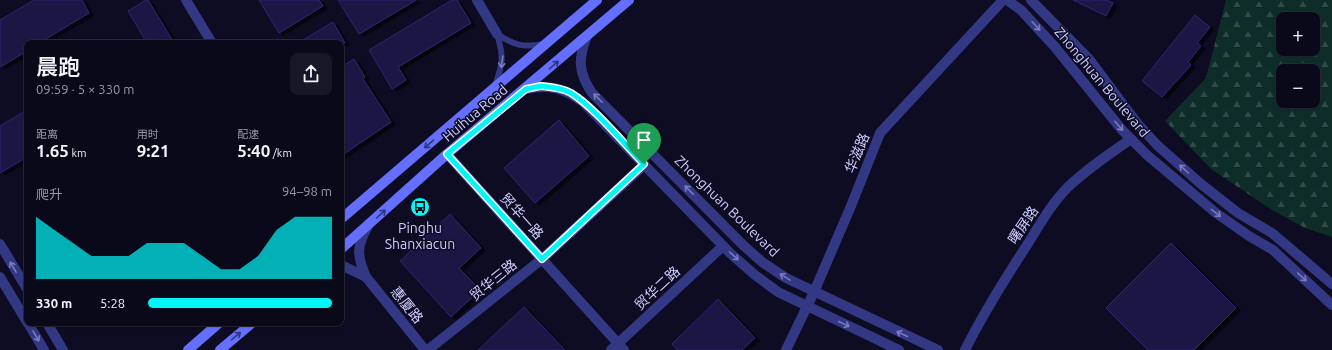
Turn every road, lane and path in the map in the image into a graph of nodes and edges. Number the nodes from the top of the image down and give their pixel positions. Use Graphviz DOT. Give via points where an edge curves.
graph roads {
  1 [pos="186,0"];
  2 [pos="477,0"];
  3 [pos="597,0"];
  4 [pos="629,0"];
  5 [pos="1003,0"];
  6 [pos="1008,0"];
  7 [pos="1030,0"];
  8 [pos="497,34"];
  9 [pos="587,36"];
  10 [pos="210,40"];
  11 [pos="546,44"];
  12 [pos="493,89"];
  13 [pos="526,89"];
  14 [pos="1131,139"];
  15 [pos="447,154"];
  16 [pos="644,164"];
  17 [pos="353,209"];
  18 [pos="344,210"];
  19 [pos="344,216"];
  20 [pos="369,225"];
  21 [pos="0,244"];
  22 [pos="344,246"];
  23 [pos="723,246"];
  24 [pos="542,259"];
  25 [pos="344,266"];
  26 [pos="0,277"];
  27 [pos="366,277"];
  28 [pos="24,284"];
  29 [pos="1332,284"];
  30 [pos="814,292"];
  31 [pos="1332,305"];
  32 [pos="806,306"];
  33 [pos="24,317"];
  34 [pos="29,326"];
  35 [pos="49,326"];
  36 [pos="216,326"];
  37 [pos="248,326"];
  38 [pos="617,348"];
  39 [pos="44,350"];
  40 [pos="63,350"];
  41 [pos="188,350"];
  42 [pos="220,350"];
  43 [pos="426,350"];
  44 [pos="786,350"];
  45 [pos="899,350"];
  46 [pos="938,350"];
  47 [pos="965,350"];
  1 -- 10 [label="street"];
  2 -- 8 [label="street"];
  3 -- 11 [label="main road, Huihua Road"];
  4 -- 9 [label="main road, Huihua Road"];
  5 -- 30 [label="street, 华滋路" via="880,133"];
  6 -- 14 [label="street, Zhonghuan Boulevard, one-way" via="1021,10 1055,47"];
  29 -- 7 [label="street, Zhonghuan Boulevard, one-way" via="1272,233 1238,213 1213,194 1157,145 1137,123 1089,59"];
  8 -- 11 [label="lane" via="513,44 529,47"];
  8 -- 12 [label="lane, one-way" via="503,54 501,70"];
  13 -- 9 [label="main road, Huihua Road, one-way"];
  30 -- 9 [label="street, Zhonghuan Boulevard, one-way" via="786,278 743,245 592,93 580,67 581,53"];
  11 -- 12 [label="main road, Huihua Road"];
  12 -- 17 [label="main road, Huihua Road, one-way"];
  13 -- 15 [label="main road, Huihua Road"];
  13 -- 16 [label="street, Zhonghuan Boulevard" via="556,87 570,93 583,102"];
  14 -- 31 [label="street, Zhonghuan Boulevard, one-way" via="1216,213 1273,250"];
  14 -- 47 [label="street, 曙屏路" via="1091,167 1067,188 1015,263 981,317"];
  20 -- 15 [label="main road, Huihua Road, one-way"];
  15 -- 24 [label="street, 贸华一路"];
  16 -- 23 [label="street, Zhonghuan Boulevard"];
  16 -- 24 [label="street, 贸华三路"];
  17 -- 18 [label="lane"];
  17 -- 19 [label="main road, Huihua Road"];
  20 -- 22 [label="main road, Huihua Road"];
  20 -- 27 [label="street" via="361,238 358,251"];
  28 -- 21 [label="street, one-way"];
  23 -- 32 [label="street, Zhonghuan Boulevard, one-way" via="772,288"];
  23 -- 38 [label="street, 贸华二路"];
  24 -- 38 [label="street, 贸华一路"];
  24 -- 43 [label="street, 贸华三路"];
  25 -- 27 [label="street"];
  26 -- 33 [label="street"];
  27 -- 43 [label="street, 惠厦路"];
  30 -- 32 [label="street, 华滋路"];
  46 -- 30 [label="street, Zhonghuan Boulevard, one-way"];
  32 -- 44 [label="street, 华滋路"];
  32 -- 45 [label="street, Zhonghuan Boulevard, one-way"];
  34 -- 39 [label="street, one-way"];
  35 -- 40 [label="street"];
  36 -- 41 [label="main road"];
  42 -- 37 [label="main road, one-way"];
}
